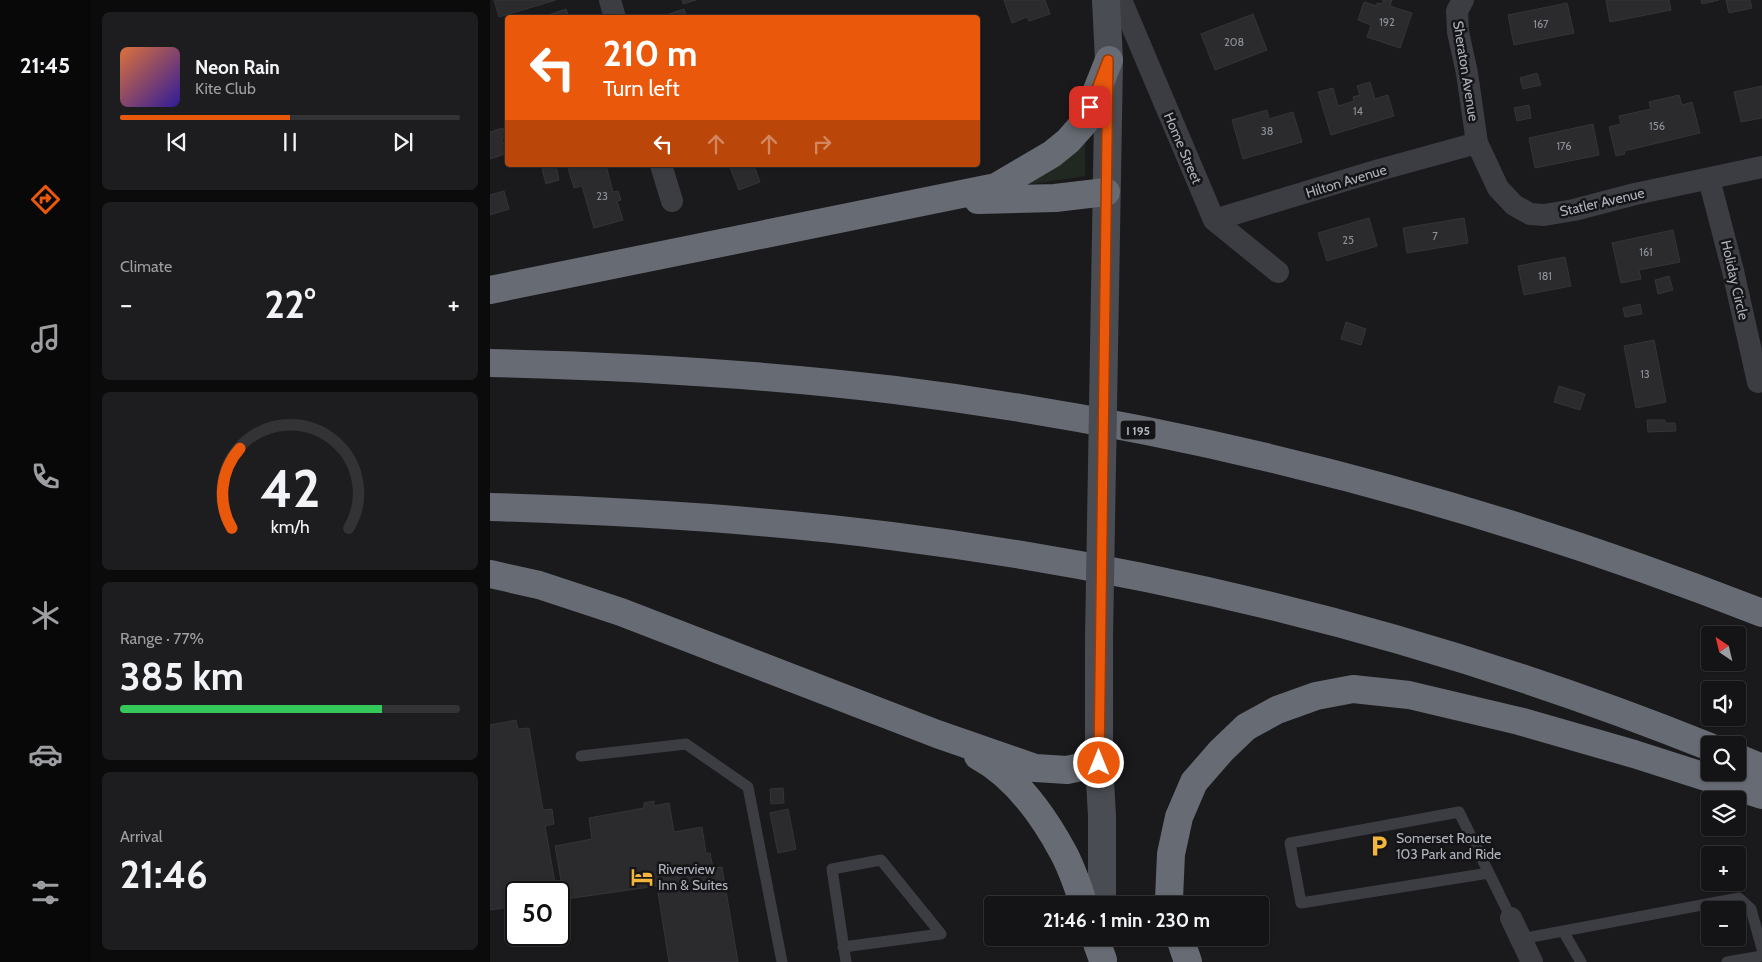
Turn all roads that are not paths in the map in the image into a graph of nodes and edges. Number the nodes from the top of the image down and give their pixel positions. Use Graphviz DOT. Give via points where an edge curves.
graph roads {
  1 [pos="610,0"];
  2 [pos="1106,0"];
  3 [pos="1120,0"];
  4 [pos="1463,0"];
  5 [pos="614,15"];
  6 [pos="1108,60"];
  7 [pos="1477,143"];
  8 [pos="662,167"];
  9 [pos="1762,167"];
  10 [pos="1709,179"];
  11 [pos="1106,192"];
  12 [pos="672,201"];
  13 [pos="887,208"];
  14 [pos="1214,220"];
  15 [pos="1278,272"];
  16 [pos="490,290"];
  17 [pos="490,363"];
  18 [pos="1758,382"];
  19 [pos="490,507"];
  20 [pos="490,574"];
  21 [pos="1762,613"];
  22 [pos="937,734"];
  23 [pos="1701,744"];
  24 [pos="581,756"];
  25 [pos="1746,761"];
  26 [pos="1099,763"];
  27 [pos="1762,768"];
  28 [pos="1762,794"];
  29 [pos="1489,873"];
  30 [pos="1081,896"];
  31 [pos="1102,896"];
  32 [pos="1169,896"];
  33 [pos="1511,918"];
  34 [pos="1562,931"];
  35 [pos="1521,939"];
  36 [pos="1183,946"];
  37 [pos="843,947"];
  38 [pos="1762,949"];
  39 [pos="1762,956"];
  40 [pos="782,962"];
  41 [pos="846,962"];
  42 [pos="1188,962"];
  43 [pos="1532,962"];
  44 [pos="1580,962"];
  45 [pos="1727,962"];
  1 -- 5 [label="street"];
  2 -- 6 [label="main road"];
  3 -- 14 [label="street, Home Street"];
  4 -- 7 [label="street, Sheraton Avenue" via="1457,11 1458,32"];
  6 -- 11 [label="main road"];
  6 -- 13 [label="highway" via="1084,123 1052,154 996,187"];
  7 -- 10 [label="street, Statler Avenue" via="1498,188 1530,214 1574,210"];
  7 -- 14 [label="street, Hilton Avenue"];
  8 -- 12 [label="street"];
  9 -- 10 [label="street, Statler Avenue"];
  10 -- 18 [label="street, Holiday Circle"];
  11 -- 13 [label="highway"];
  11 -- 26 [label="main road, bridge"];
  13 -- 16 [label="highway"];
  14 -- 15 [label="street, Home Street"];
  17 -- 21 [label="highway, I 195" via="650,368 814,381 977,402 1139,430 1300,465 1458,508 1616,559"];
  19 -- 23 [label="highway" via="647,513 809,526 971,547 1124,574 1291,611 1449,655 1586,700"];
  20 -- 22 [label="highway" via="539,585 621,612"];
  22 -- 26 [label="highway" via="1035,768 1067,770"];
  22 -- 30 [label="highway" via="990,762 1021,791 1064,853"];
  24 -- 40 [label="lane" via="686,744 748,787"];
  25 -- 27 [label="highway"];
  26 -- 31 [label="main road"];
  28 -- 32 [label="highway" via="1519,721 1409,695 1353,689 1316,696 1277,710 1246,727 1221,751 1194,782 1179,817 1171,854"];
  29 -- 29 [label="lane" via="1459,812 1290,843 1301,902"];
  29 -- 33 [label="lane"];
  33 -- 35 [label="street"];
  34 -- 35 [label="lane"];
  34 -- 38 [label="lane" via="1739,898 1751,909"];
  34 -- 44 [label="lane"];
  35 -- 43 [label="street"];
  36 -- 42 [label="highway"];
  37 -- 37 [label="lane" via="832,869 881,860 941,934"];
  37 -- 41 [label="lane"];
  39 -- 45 [label="lane"];
}
